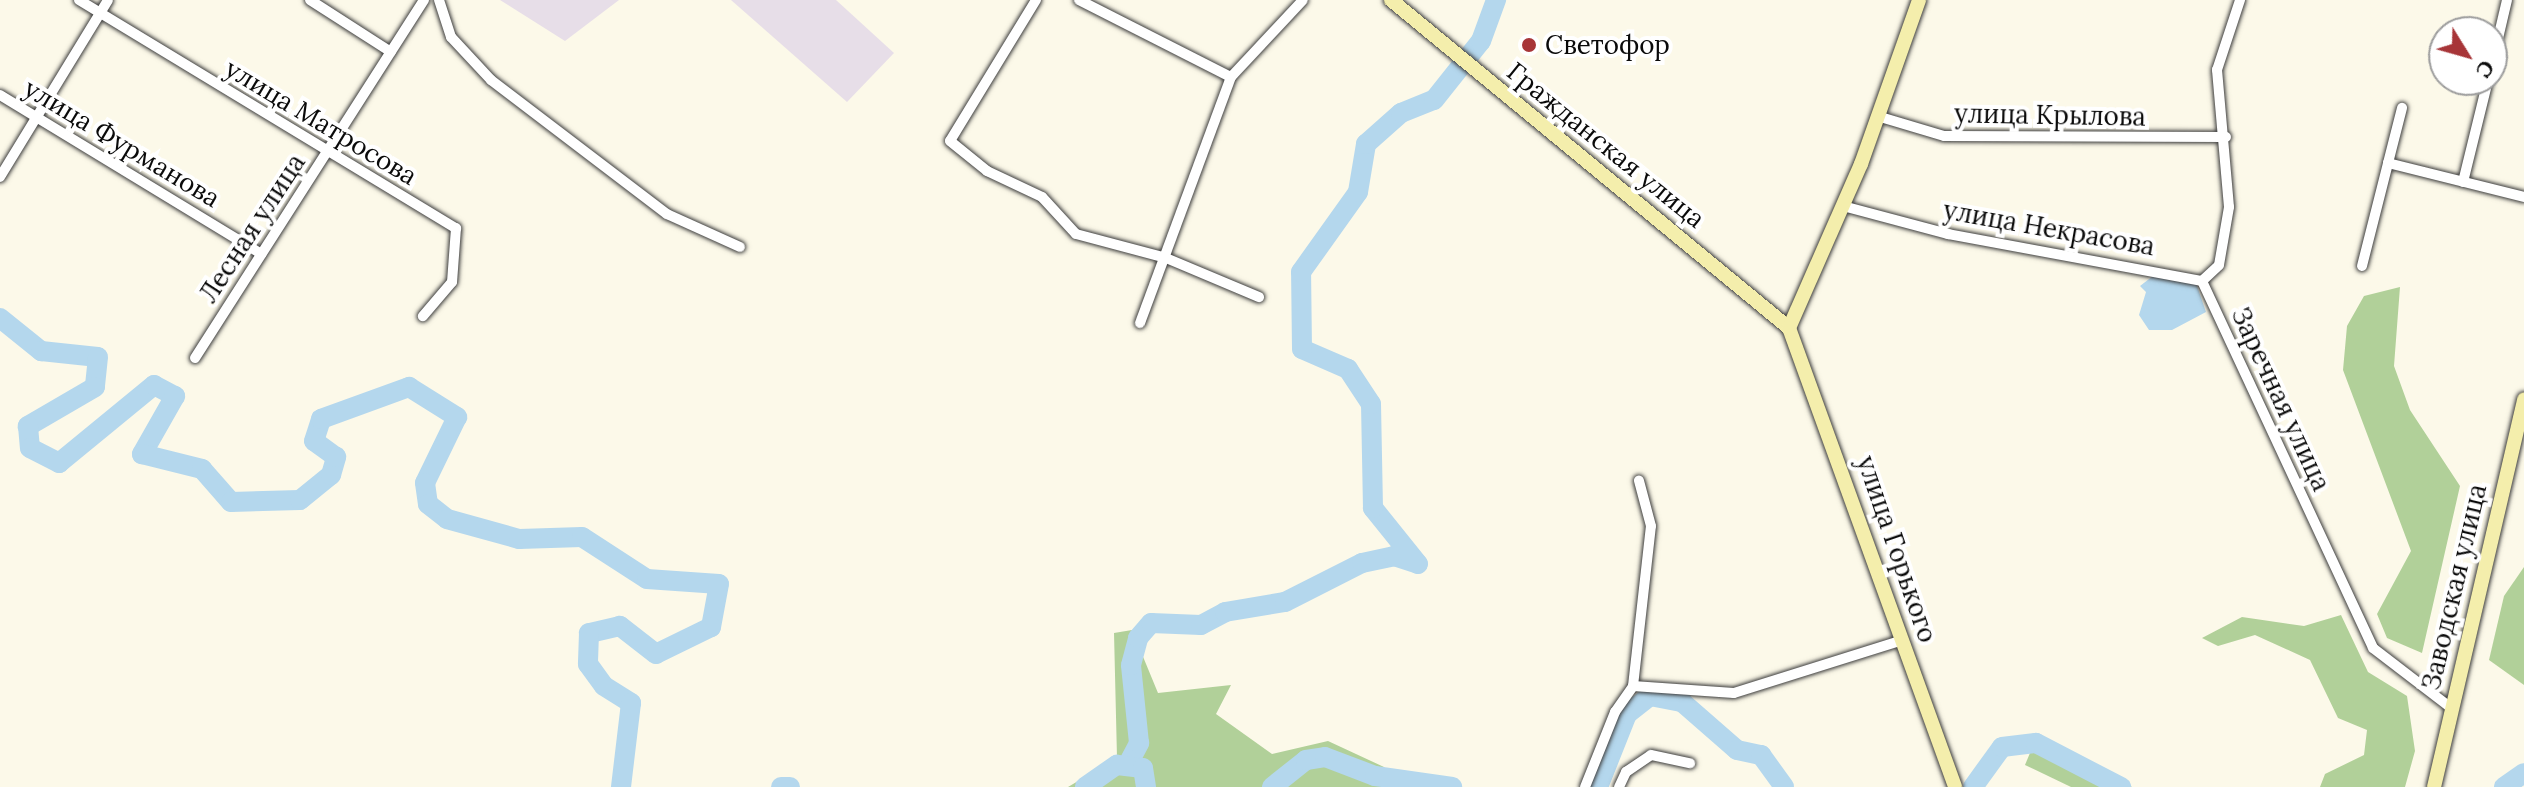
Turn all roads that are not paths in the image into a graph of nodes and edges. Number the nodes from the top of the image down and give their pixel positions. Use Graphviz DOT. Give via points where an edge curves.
graph roads {
  1 [pos="79,0"];
  2 [pos="108,0"];
  3 [pos="310,0"];
  4 [pos="424,0"];
  5 [pos="439,0"];
  6 [pos="1036,0"];
  7 [pos="1079,0"];
  8 [pos="1303,0"];
  9 [pos="1391,0"];
  10 [pos="1919,0"];
  11 [pos="2240,0"];
  12 [pos="101,13"];
  13 [pos="391,52"];
  14 [pos="1231,77"];
  15 [pos="0,95"];
  16 [pos="2484,96"];
  17 [pos="2402,108"];
  18 [pos="37,116"];
  19 [pos="1877,116"];
  20 [pos="2226,137"];
  21 [pos="327,152"];
  22 [pos="2388,163"];
  23 [pos="0,177"];
  24 [pos="2463,182"];
  25 [pos="2524,197"];
  26 [pos="1843,206"];
  27 [pos="740,247"];
  28 [pos="261,254"];
  29 [pos="1166,258"];
  30 [pos="2362,266"];
  31 [pos="2202,281"];
  32 [pos="1259,297"];
  33 [pos="423,316"];
  34 [pos="1140,323"];
  35 [pos="1789,328"];
  36 [pos="195,358"];
  37 [pos="2524,399"];
  38 [pos="1639,481"];
  39 [pos="1903,640"];
  40 [pos="1633,686"];
  41 [pos="2450,707"];
  42 [pos="1690,763"];
  43 [pos="1585,787"];
  44 [pos="1619,787"];
  45 [pos="1955,787"];
  46 [pos="2434,787"];
  1 -- 12 [label="street, улица Матросова"];
  2 -- 12 [label="street"];
  3 -- 13 [label="street"];
  4 -- 13 [label="street, Лесная улица"];
  5 -- 27 [label="street" via="451,37 491,80 667,214"];
  6 -- 29 [label="street" via="950,141 987,171 1042,197 1076,234"];
  7 -- 14 [label="street"];
  8 -- 14 [label="street"];
  9 -- 35 [label="street, Гражданская улица"];
  10 -- 19 [label="street"];
  11 -- 20 [label="street" via="2217,70"];
  12 -- 18 [label="street"];
  12 -- 21 [label="street, улица Матросова"];
  13 -- 21 [label="street, Лесная улица"];
  14 -- 29 [label="street"];
  15 -- 18 [label="street, улица Фурманова"];
  16 -- 24 [label="street"];
  17 -- 22 [label="street"];
  18 -- 23 [label="street"];
  18 -- 28 [label="street, улица Фурманова"];
  19 -- 20 [label="street, улица Крылова" via="1944,136"];
  19 -- 26 [label="street"];
  20 -- 31 [label="street" via="2229,207 2219,265"];
  21 -- 28 [label="street, Лесная улица"];
  21 -- 33 [label="street, улица Матросова" via="456,228 452,282"];
  22 -- 24 [label="street"];
  22 -- 30 [label="street"];
  24 -- 25 [label="street"];
  26 -- 31 [label="street, улица Некрасова" via="1948,234"];
  26 -- 35 [label="street"];
  28 -- 36 [label="street, Лесная улица"];
  29 -- 32 [label="street"];
  29 -- 34 [label="street"];
  31 -- 41 [label="street, Заречная улица" via="2373,648"];
  35 -- 39 [label="street, улица Горького"];
  37 -- 41 [label="street, Заводская улица"];
  38 -- 40 [label="street" via="1651,526"];
  39 -- 40 [label="street" via="1734,693"];
  39 -- 45 [label="street, улица Горького"];
  40 -- 43 [label="street" via="1615,712"];
  41 -- 46 [label="street, Заводская улица"];
  42 -- 44 [label="street" via="1651,755 1626,772"];
}
